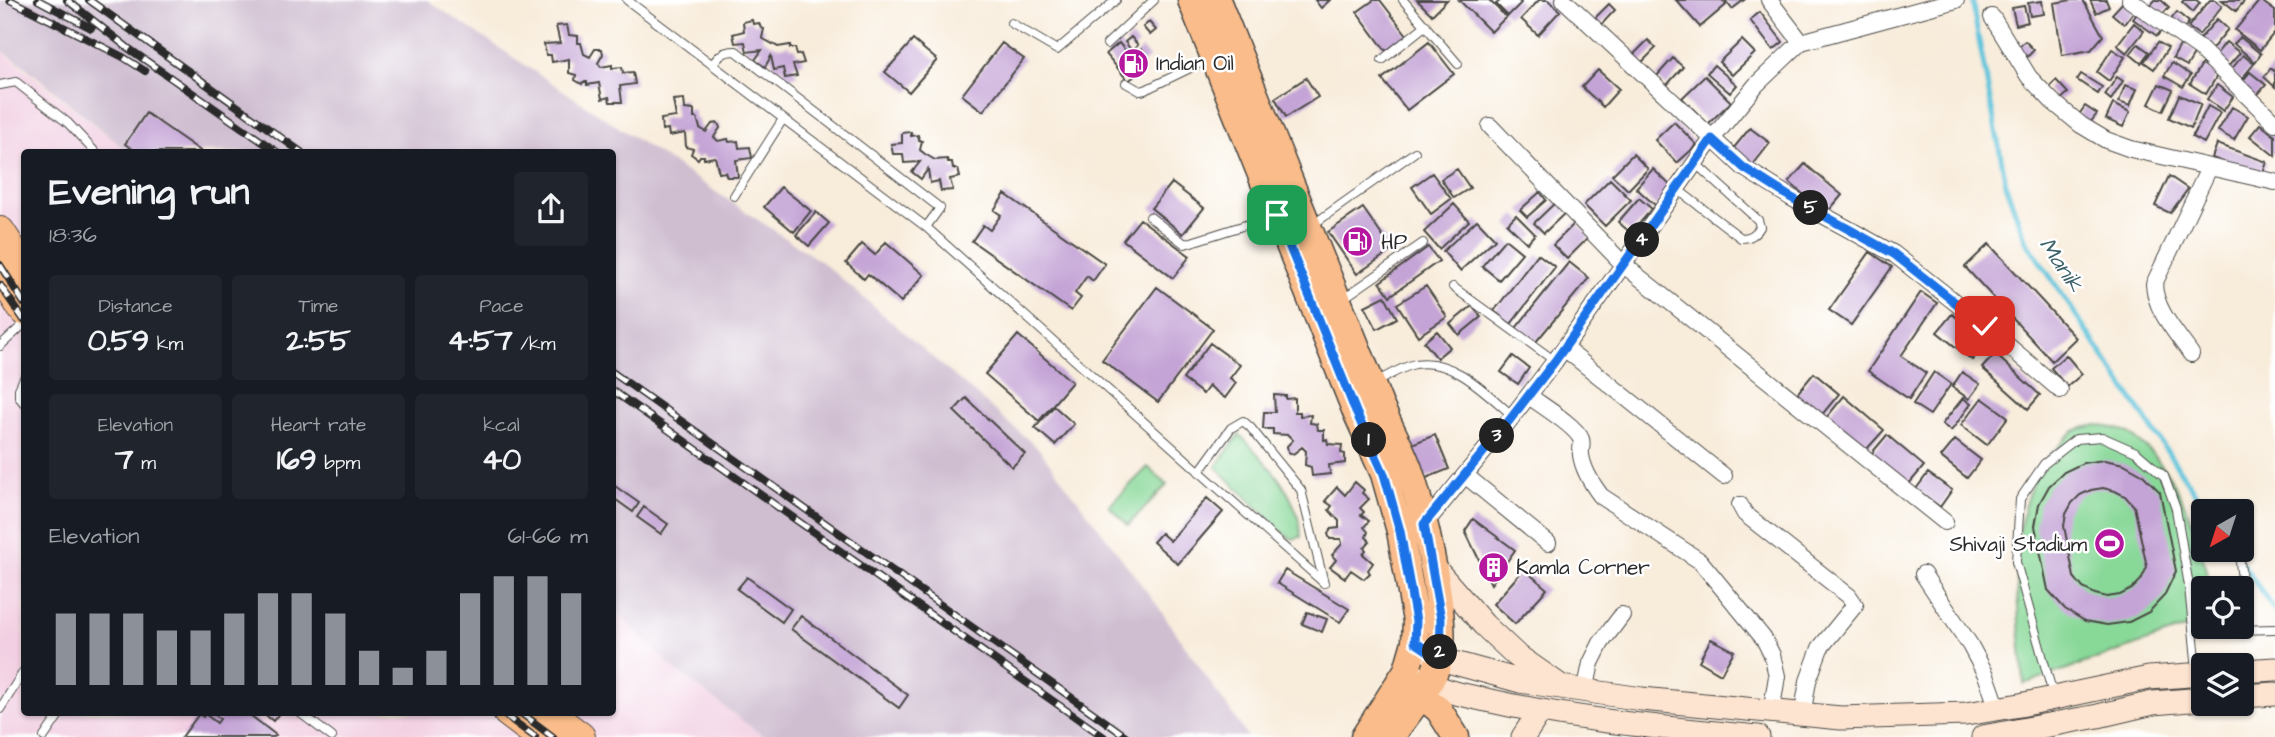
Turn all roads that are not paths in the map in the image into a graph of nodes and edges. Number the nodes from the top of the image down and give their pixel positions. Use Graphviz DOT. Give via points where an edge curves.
graph roads {
  1 [pos="627,0"];
  2 [pos="1116,0"];
  3 [pos="1154,0"];
  4 [pos="1191,0"];
  5 [pos="1217,0"];
  6 [pos="1403,0"];
  7 [pos="1564,0"];
  8 [pos="1769,0"];
  9 [pos="2130,0"];
  10 [pos="1953,1"];
  11 [pos="1992,17"];
  12 [pos="1011,23"];
  13 [pos="1426,25"];
  14 [pos="1801,42"];
  15 [pos="1107,44"];
  16 [pos="1213,57"];
  17 [pos="1382,60"];
  18 [pos="1458,64"];
  19 [pos="712,65"];
  20 [pos="1126,83"];
  21 [pos="0,85"];
  22 [pos="783,119"];
  23 [pos="2275,123"];
  24 [pos="1490,126"];
  25 [pos="1712,139"];
  26 [pos="93,149"];
  27 [pos="1415,152"];
  28 [pos="1695,163"];
  29 [pos="2209,168"];
  30 [pos="2275,182"];
  31 [pos="1677,189"];
  32 [pos="734,196"];
  33 [pos="1277,215"];
  34 [pos="1150,217"];
  35 [pos="926,227"];
  36 [pos="1309,228"];
  37 [pos="0,232"];
  38 [pos="1423,243"];
  39 [pos="21,264"];
  40 [pos="1624,265"];
  41 [pos="0,273"];
  42 [pos="1453,287"];
  43 [pos="1339,302"];
  44 [pos="21,305"];
  45 [pos="21,327"];
  46 [pos="0,346"];
  47 [pos="2191,354"];
  48 [pos="1559,355"];
  49 [pos="1371,384"];
  50 [pos="2060,390"];
  51 [pos="1529,396"];
  52 [pos="1513,416"];
  53 [pos="1199,472"];
  54 [pos="1465,475"];
  55 [pos="1724,475"];
  56 [pos="1740,505"];
  57 [pos="1945,522"];
  58 [pos="1424,524"];
  59 [pos="1548,543"];
  60 [pos="1432,564"];
  61 [pos="1923,574"];
  62 [pos="1622,615"];
  63 [pos="2275,629"];
  64 [pos="2254,630"];
  65 [pos="1415,642"];
  66 [pos="2197,653"];
  67 [pos="1440,659"];
  68 [pos="2275,668"];
  69 [pos="2254,670"];
  70 [pos="21,675"];
  71 [pos="2191,675"];
  72 [pos="1575,691"];
  73 [pos="2275,694"];
  74 [pos="2254,695"];
  75 [pos="1411,697"];
  76 [pos="2054,698"];
  77 [pos="2191,700"];
  78 [pos="0,709"];
  79 [pos="1998,709"];
  80 [pos="1540,710"];
  81 [pos="1771,713"];
  82 [pos="58,716"];
  83 [pos="304,716"];
  84 [pos="519,716"];
  85 [pos="1802,716"];
  86 [pos="544,725"];
  87 [pos="44,737"];
  88 [pos="332,737"];
  89 [pos="580,737"];
  90 [pos="1364,737"];
  91 [pos="1448,737"];
  92 [pos="1456,737"];
  93 [pos="1523,737"];
  94 [pos="1758,737"];
  95 [pos="1983,737"];
  1 -- 19 [label="lane"];
  2 -- 12 [label="lane" via="1057,50"];
  3 -- 15 [label="lane"];
  4 -- 16 [label="main road"];
  5 -- 36 [label="main road"];
  6 -- 13 [label="lane"];
  7 -- 25 [label="street"];
  8 -- 14 [label="street"];
  9 -- 23 [label="street" via="2200,49"];
  10 -- 14 [label="street"];
  11 -- 29 [label="street" via="2029,77 2081,125 2131,149"];
  13 -- 17 [label="lane"];
  13 -- 18 [label="lane"];
  14 -- 25 [label="street" via="1756,85"];
  16 -- 20 [label="lane" via="1140,92"];
  16 -- 33 [label="main road"];
  19 -- 22 [label="lane"];
  19 -- 35 [label="lane" via="719,55 736,51 940,208"];
  21 -- 26 [label="lane" via="16,82"];
  22 -- 32 [label="lane"];
  22 -- 35 [label="lane"];
  24 -- 40 [label="street"];
  25 -- 28 [label="street"];
  25 -- 50 [label="street" via="1755,175 1894,254"];
  27 -- 36 [label="lane"];
  28 -- 31 [label="street"];
  28 -- 31 [label="lane" via="1758,220 1756,233 1741,239"];
  29 -- 30 [label="street"];
  29 -- 47 [label="street" via="2154,284 2160,309"];
  31 -- 40 [label="street"];
  33 -- 34 [label="lane" via="1185,244"];
  33 -- 65 [label="main road" via="1384,474 1400,531 1416,621"];
  35 -- 53 [label="lane"];
  36 -- 43 [label="main road"];
  37 -- 39 [label="highway"];
  38 -- 43 [label="lane"];
  40 -- 48 [label="street"];
  40 -- 57 [label="street"];
  41 -- 44 [label="highway"];
  42 -- 48 [label="lane"];
  43 -- 49 [label="main road"];
  45 -- 46 [label="lane"];
  48 -- 51 [label="street"];
  48 -- 55 [label="street"];
  49 -- 52 [label="lane" via="1415,364 1434,364 1452,369"];
  49 -- 58 [label="main road" via="1409,468"];
  51 -- 52 [label="street"];
  51 -- 81 [label="street" via="1577,432 1586,470 1601,496 1700,561 1764,639 1777,676"];
  52 -- 54 [label="street"];
  53 -- 53 [label="lane" via="1210,481 1324,583 1301,490 1244,421 1231,428"];
  54 -- 58 [label="street"];
  54 -- 59 [label="street"];
  56 -- 85 [label="street" via="1745,514 1855,605 1821,648 1808,681"];
  58 -- 60 [label="main road"];
  60 -- 67 [label="main road" via="1441,619"];
  60 -- 72 [label="main road" via="1516,655"];
  61 -- 79 [label="street" via="1970,645"];
  62 -- 72 [label="street"];
  63 -- 64 [label="lane"];
  65 -- 67 [label="main road"];
  65 -- 75 [label="main road"];
  66 -- 76 [label="lane" via="2176,509 2164,476 2136,452 2102,438 2076,439 2044,464 2020,499 2016,562"];
  67 -- 72 [label="main road" via="1509,679"];
  67 -- 75 [label="main road"];
  68 -- 69 [label="main road"];
  70 -- 78 [label="lane"];
  71 -- 76 [label="main road" via="2150,678"];
  72 -- 81 [label="main road"];
  73 -- 74 [label="main road"];
  75 -- 80 [label="main road"];
  75 -- 90 [label="main road"];
  75 -- 91 [label="main road" via="1423,719"];
  75 -- 92 [label="main road" via="1439,710"];
  76 -- 79 [label="main road"];
  77 -- 95 [label="main road" via="2153,703"];
  79 -- 85 [label="main road" via="1916,716"];
  80 -- 93 [label="main road"];
  80 -- 94 [label="main road"];
  81 -- 85 [label="main road"];
  82 -- 87 [label="lane"];
  83 -- 88 [label="lane"];
  84 -- 86 [label="highway"];
  86 -- 89 [label="highway"];
}
